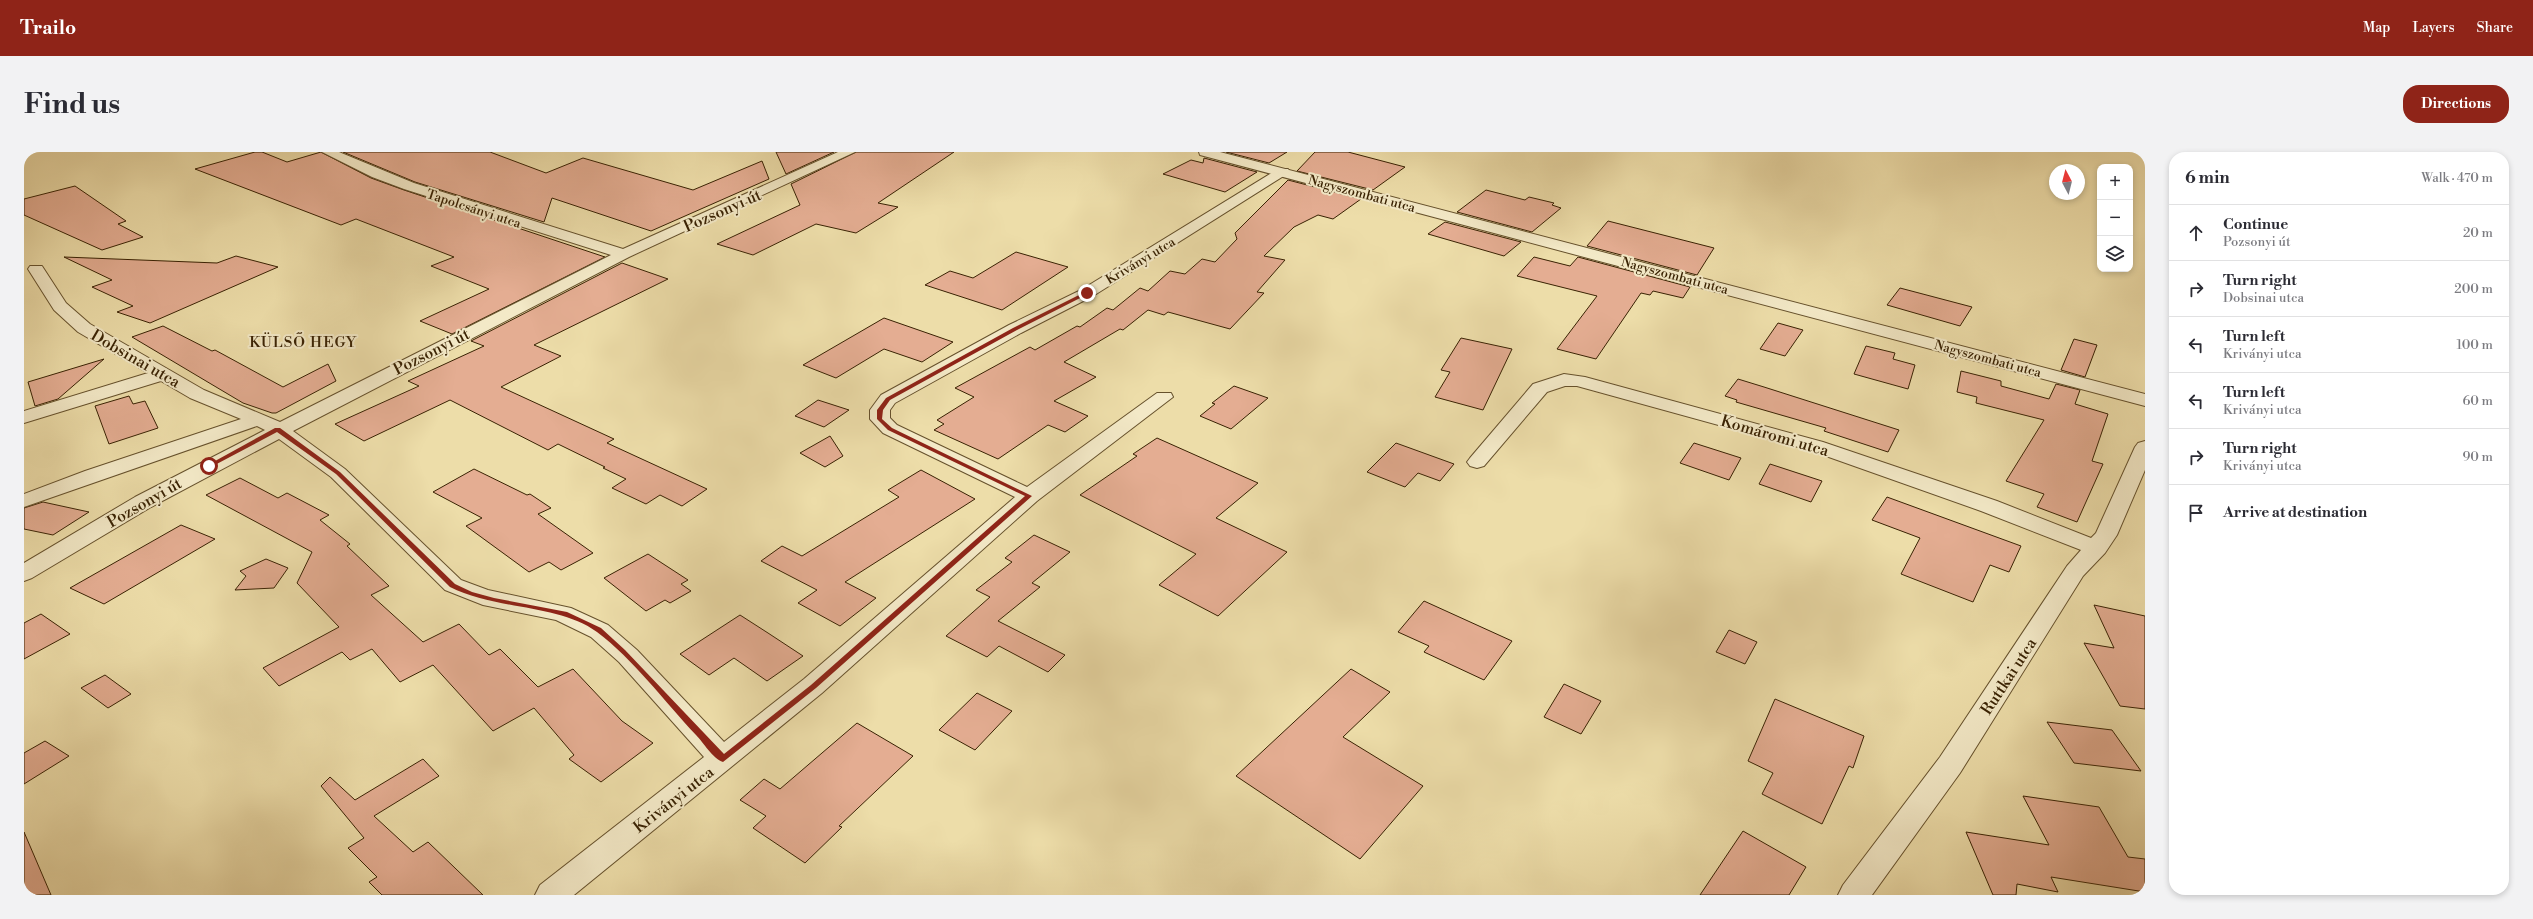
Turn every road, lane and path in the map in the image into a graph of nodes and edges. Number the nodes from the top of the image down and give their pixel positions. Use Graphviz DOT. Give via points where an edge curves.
graph roads {
  1 [pos="328,152"];
  2 [pos="848,152"];
  3 [pos="1205,152"];
  4 [pos="1283,172"];
  5 [pos="624,254"];
  6 [pos="36,269"];
  7 [pos="164,374"];
  8 [pos="1164,397"];
  9 [pos="2145,400"];
  10 [pos="24,417"];
  11 [pos="257,420"];
  12 [pos="278,429"];
  13 [pos="2145,448"];
  14 [pos="1478,462"];
  15 [pos="1029,496"];
  16 [pos="24,501"];
  17 [pos="2097,548"];
  18 [pos="24,573"];
  19 [pos="723,759"];
  20 [pos="551,895"];
  21 [pos="1854,895"];
  1 -- 5 [label="street, Tapolcsányi utca" via="409,186"];
  2 -- 5 [label="street, Pozsonyi út"];
  3 -- 4 [label="street, Nagyszombati utca"];
  4 -- 9 [label="street, Nagyszombati utca"];
  4 -- 15 [label="street, Kriványi utca" via="1087,293 1015,329 888,399 880,410 880,419 890,429"];
  5 -- 12 [label="street, Pozsonyi út"];
  6 -- 7 [label="street, Dobsinai utca" via="60,306 84,328"];
  7 -- 10 [label="street"];
  7 -- 11 [label="street, Dobsinai utca" via="197,394"];
  8 -- 15 [label="street, Kriványi utca"];
  11 -- 12 [label="street, Dobsinai utca"];
  11 -- 16 [label="street" via="122,464"];
  12 -- 18 [label="street, Pozsonyi út" via="143,502"];
  12 -- 19 [label="street, Dobsinai utca" via="338,473 453,585 470,594 564,614 598,630 622,651"];
  13 -- 17 [label="street, Ruttkai utca" via="2106,535"];
  14 -- 17 [label="street, Komáromi utca" via="1540,388 1564,380 1578,381 1824,448 1989,506"];
  15 -- 19 [label="street, Kriványi utca" via="813,686"];
  17 -- 21 [label="street, Ruttkai utca" via="2075,571 1950,765"];
  19 -- 20 [label="street, Kriványi utca"];
}
